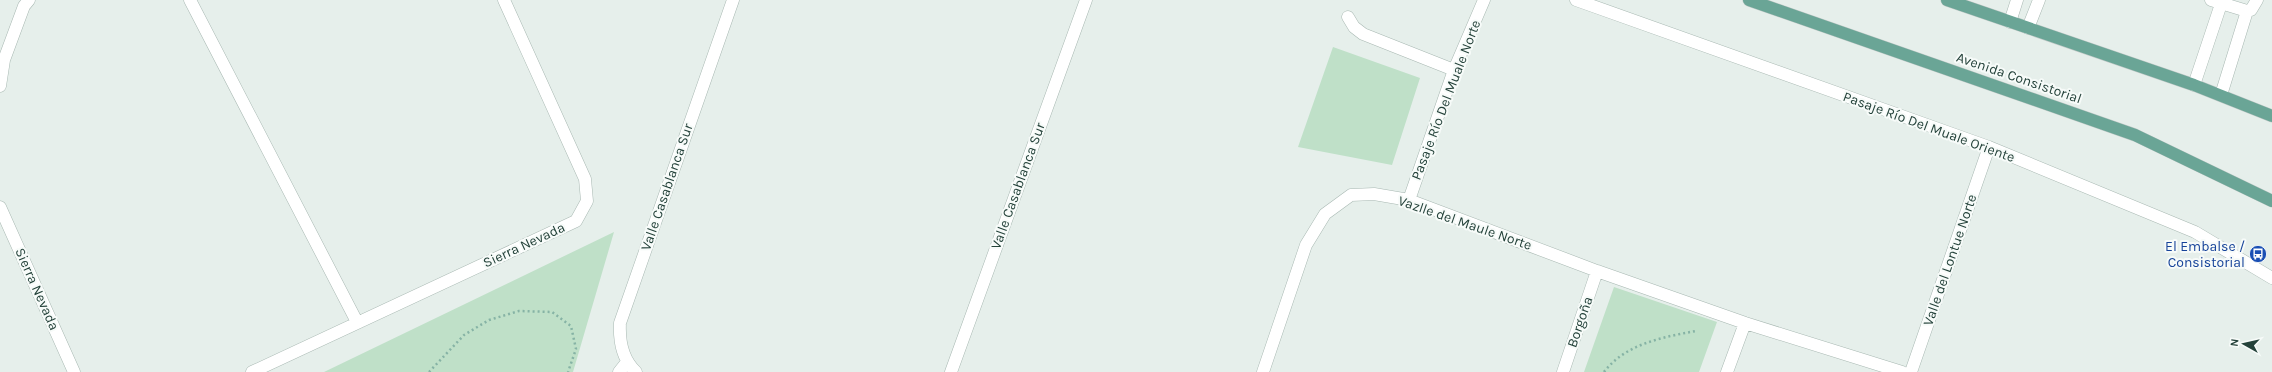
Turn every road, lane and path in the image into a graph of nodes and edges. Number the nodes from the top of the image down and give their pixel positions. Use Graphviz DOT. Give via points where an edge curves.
graph roads {
  1 [pos="30,0"];
  2 [pos="190,0"];
  3 [pos="504,0"];
  4 [pos="733,0"];
  5 [pos="1086,0"];
  6 [pos="1484,0"];
  7 [pos="1576,0"];
  8 [pos="1749,0"];
  9 [pos="1947,0"];
  10 [pos="2017,0"];
  11 [pos="2039,0"];
  12 [pos="2257,0"];
  13 [pos="2216,2"];
  14 [pos="2247,11"];
  15 [pos="1348,17"];
  16 [pos="2010,22"];
  17 [pos="2028,28"];
  18 [pos="1454,70"];
  19 [pos="2194,85"];
  20 [pos="0,86"];
  21 [pos="2221,95"];
  22 [pos="2272,116"];
  23 [pos="1988,147"];
  24 [pos="1409,200"];
  25 [pos="2272,201"];
  26 [pos="0,207"];
  27 [pos="1598,271"];
  28 [pos="2272,278"];
  29 [pos="357,322"];
  30 [pos="1745,323"];
  31 [pos="1699,331"];
  32 [pos="627,362"];
  33 [pos="74,372"];
  34 [pos="252,372"];
  35 [pos="429,372"];
  36 [pos="568,372"];
  37 [pos="619,372"];
  38 [pos="636,372"];
  39 [pos="950,372"];
  40 [pos="1263,372"];
  41 [pos="1563,372"];
  42 [pos="1604,372"];
  43 [pos="1727,372"];
  44 [pos="1902,372"];
  45 [pos="1911,372"];
  1 -- 20 [label="street" via="24,6 4,60"];
  2 -- 29 [label="street"];
  3 -- 29 [label="street, Sierra Nevada" via="585,179 587,201 576,221"];
  4 -- 32 [label="street, Valle Casablanca Sur" via="620,323 621,350"];
  5 -- 39 [label="street, Valle Casablanca Sur"];
  6 -- 18 [label="street, Pasaje Río Del Muale Norte"];
  7 -- 23 [label="street, Pasaje Río Del Muale Oriente"];
  8 -- 25 [label="main road, Avenida Consistorial" via="2136,135"];
  9 -- 16 [label="main road"];
  10 -- 16 [label="street"];
  11 -- 17 [label="street"];
  12 -- 14 [label="street" via="2251,10"];
  13 -- 14 [label="street"];
  13 -- 19 [label="street"];
  14 -- 21 [label="street"];
  15 -- 18 [label="street" via="1354,27 1363,34"];
  16 -- 17 [label="main road"];
  17 -- 19 [label="main road"];
  18 -- 24 [label="street, Pasaje Río Del Muale Norte"];
  19 -- 21 [label="main road"];
  21 -- 22 [label="main road"];
  23 -- 28 [label="street, Pasaje Río Del Muale Oriente" via="2195,232"];
  23 -- 45 [label="street, Valle del Lontue Norte"];
  24 -- 27 [label="street, Vazlle del Maule Norte"];
  24 -- 40 [label="street, Vazlle del Maule Norte" via="1374,194 1351,195 1325,214 1306,245"];
  26 -- 33 [label="street, Sierra Nevada"];
  27 -- 30 [label="street, Vazlle del Maule Norte"];
  27 -- 41 [label="street, Borgoña"];
  29 -- 34 [label="street, Sierra Nevada"];
  30 -- 43 [label="street"];
  30 -- 44 [label="street, Vazlle del Maule Norte"];
  31 -- 42 [label="path" via="1669,336 1632,348"];
  32 -- 37 [label="street"];
  32 -- 38 [label="street"];
  35 -- 36 [label="path" via="464,335 489,320 519,311 552,312 571,326 576,349"];
}
